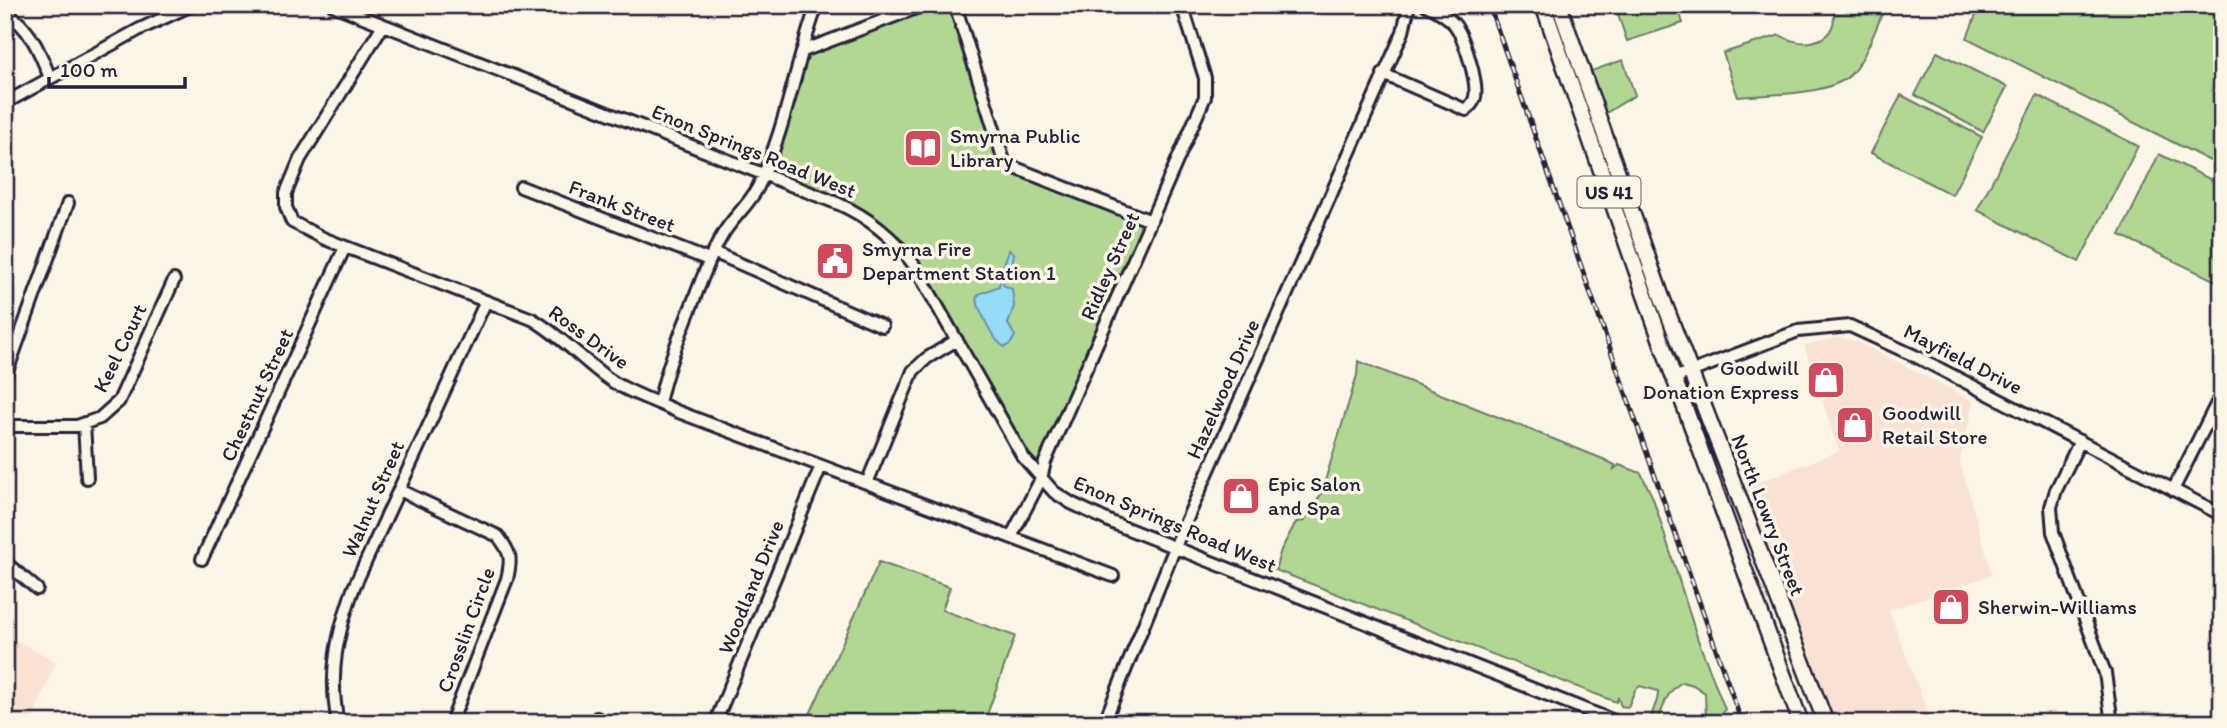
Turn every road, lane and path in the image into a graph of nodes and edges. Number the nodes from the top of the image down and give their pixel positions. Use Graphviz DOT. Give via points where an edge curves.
graph roads {
  1 [pos="192,5"];
  2 [pos="333,5"];
  3 [pos="817,5"];
  4 [pos="924,5"];
  5 [pos="955,5"];
  6 [pos="1182,5"];
  7 [pos="1409,5"];
  8 [pos="1426,5"];
  9 [pos="1543,5"];
  10 [pos="1559,5"];
  11 [pos="5,12"];
  12 [pos="383,25"];
  13 [pos="803,51"];
  14 [pos="1383,74"];
  15 [pos="50,78"];
  16 [pos="5,103"];
  17 [pos="763,174"];
  18 [pos="521,187"];
  19 [pos="68,203"];
  20 [pos="1151,220"];
  21 [pos="345,247"];
  22 [pos="711,256"];
  23 [pos="174,280"];
  24 [pos="486,301"];
  25 [pos="882,326"];
  26 [pos="957,340"];
  27 [pos="1690,373"];
  28 [pos="5,377"];
  29 [pos="1674,378"];
  30 [pos="2222,393"];
  31 [pos="659,403"];
  32 [pos="85,423"];
  33 [pos="5,426"];
  34 [pos="2080,441"];
  35 [pos="821,466"];
  36 [pos="87,478"];
  37 [pos="1041,479"];
  38 [pos="867,483"];
  39 [pos="399,490"];
  40 [pos="2173,490"];
  41 [pos="2222,515"];
  42 [pos="1011,537"];
  43 [pos="1174,548"];
  44 [pos="202,559"];
  45 [pos="5,562"];
  46 [pos="1113,576"];
  47 [pos="37,589"];
  48 [pos="338,723"];
  49 [pos="451,723"];
  50 [pos="715,723"];
  51 [pos="1104,723"];
  52 [pos="1619,723"];
  53 [pos="1801,723"];
  54 [pos="1826,723"];
  55 [pos="2112,723"];
  1 -- 15 [label="street"];
  2 -- 12 [label="street, Enon Springs Road West"];
  3 -- 13 [label="street"];
  4 -- 13 [label="street"];
  5 -- 20 [label="street" via="1008,166"];
  6 -- 20 [label="street, Ridley Street" via="1205,78 1205,97"];
  7 -- 14 [label="street, Hazelwood Drive" via="1403,32"];
  8 -- 14 [label="street" via="1454,23 1463,41 1475,84 1472,105 1466,110"];
  9 -- 29 [label="main road, US 41"];
  10 -- 27 [label="main road, North Lowry Street / US 41"];
  11 -- 15 [label="street" via="26,29"];
  12 -- 17 [label="street, Enon Springs Road West"];
  12 -- 21 [label="street, Ross Drive" via="300,159 286,193 292,222"];
  13 -- 17 [label="street"];
  14 -- 43 [label="street, Hazelwood Drive"];
  15 -- 16 [label="street"];
  17 -- 22 [label="street"];
  17 -- 26 [label="street, Enon Springs Road West" via="852,210 887,234 914,265"];
  18 -- 22 [label="street, Frank Street"];
  19 -- 28 [label="street"];
  20 -- 37 [label="street, Ridley Street"];
  21 -- 24 [label="street, Ross Drive"];
  21 -- 44 [label="street, Chestnut Street"];
  22 -- 25 [label="street, Frank Street"];
  22 -- 31 [label="street" via="666,369"];
  23 -- 32 [label="street, Keel Court" via="119,401 100,418"];
  24 -- 31 [label="street, Ross Drive" via="548,328 608,379"];
  24 -- 39 [label="street, Walnut Street"];
  26 -- 37 [label="street, Enon Springs Road West" via="1023,457"];
  26 -- 38 [label="street" via="913,371"];
  27 -- 29 [label="street, Mayfield Drive"];
  27 -- 34 [label="street, Mayfield Drive" via="1798,331 1850,326"];
  27 -- 54 [label="main road, North Lowry Street / US 41"];
  29 -- 53 [label="main road, US 41"];
  30 -- 40 [label="street"];
  31 -- 35 [label="street, Ross Drive"];
  32 -- 33 [label="street, Keel Court"];
  32 -- 36 [label="street"];
  34 -- 40 [label="street, Mayfield Drive"];
  34 -- 55 [label="street" via="2052,503 2053,532 2105,673"];
  35 -- 38 [label="street, Ross Drive"];
  35 -- 50 [label="street, Woodland Drive"];
  37 -- 42 [label="street, Ridley Street"];
  37 -- 43 [label="street, Enon Springs Road West" via="1071,503"];
  38 -- 42 [label="street, Ross Drive"];
  39 -- 48 [label="street, Walnut Street" via="342,621 334,676"];
  39 -- 49 [label="street, Crosslin Circle" via="498,536 511,562"];
  40 -- 41 [label="street, Mayfield Drive"];
  42 -- 46 [label="street, Ross Drive"];
  43 -- 51 [label="street, Hazelwood Drive"];
  43 -- 52 [label="street, Enon Springs Road West"];
  45 -- 47 [label="street"];
}
